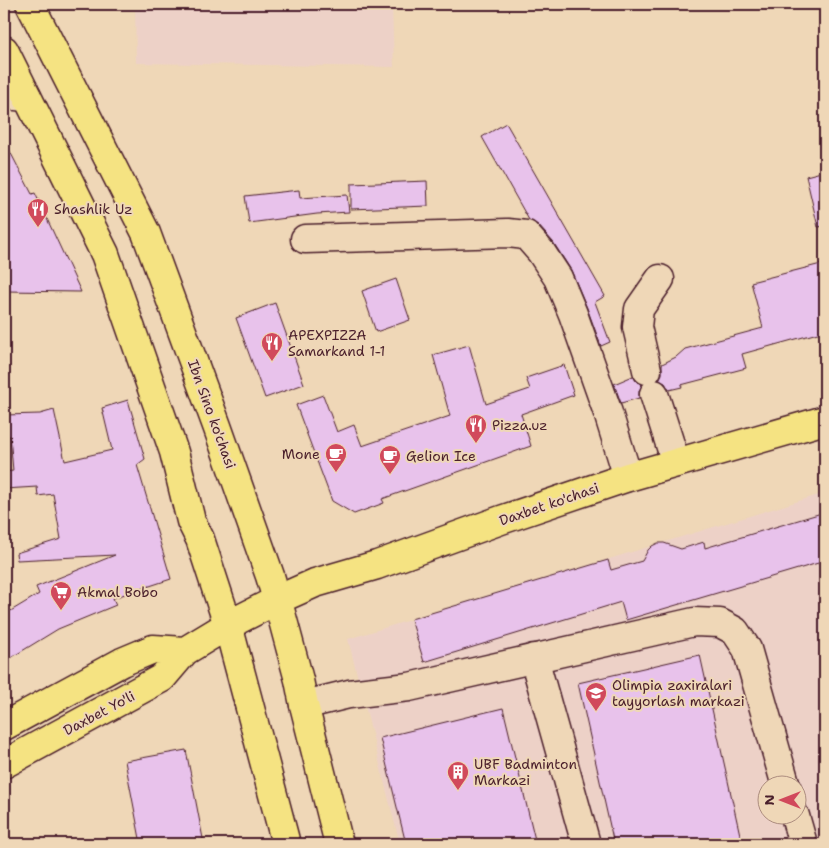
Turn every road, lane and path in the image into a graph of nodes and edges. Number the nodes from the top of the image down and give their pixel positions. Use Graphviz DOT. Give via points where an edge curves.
graph roads {
  1 [pos="30,4"];
  2 [pos="4,50"];
  3 [pos="16,96"];
  4 [pos="305,239"];
  5 [pos="660,279"];
  6 [pos="825,420"];
  7 [pos="676,463"];
  8 [pos="628,476"];
  9 [pos="277,600"];
  10 [pos="228,625"];
  11 [pos="185,651"];
  12 [pos="534,658"];
  13 [pos="304,705"];
  14 [pos="4,726"];
  15 [pos="4,764"];
  16 [pos="783,776"];
  17 [pos="798,826"];
  18 [pos="286,844"];
  19 [pos="339,844"];
  20 [pos="586,844"];
  21 [pos="803,844"];
  1 -- 9 [label="main road, Ibn Sino ko'chasi" via="146,234 221,436"];
  2 -- 3 [label="main road"];
  3 -- 10 [label="main road" via="105,254 174,452 191,521"];
  4 -- 8 [label="street" via="526,235 558,278"];
  5 -- 7 [label="street" via="639,309 637,327"];
  6 -- 7 [label="main road, Daxbet ko'chasi"];
  7 -- 8 [label="main road, Daxbet ko'chasi"];
  8 -- 9 [label="main road, Daxbet ko'chasi"];
  9 -- 10 [label="main road, Daxbet Yo'li"];
  9 -- 13 [label="main road, Ibn Sino ko'chasi"];
  10 -- 11 [label="main road, Daxbet Yo'li"];
  10 -- 18 [label="main road"];
  11 -- 14 [label="main road" via="153,649 122,662"];
  11 -- 15 [label="main road, Daxbet Yo'li" via="162,678"];
  12 -- 13 [label="street" via="409,687 349,694"];
  12 -- 16 [label="street" via="694,622 720,623 735,631 747,649"];
  12 -- 20 [label="street"];
  13 -- 19 [label="main road, Ibn Sino ko'chasi"];
  17 -- 21 [label="street"];
}
